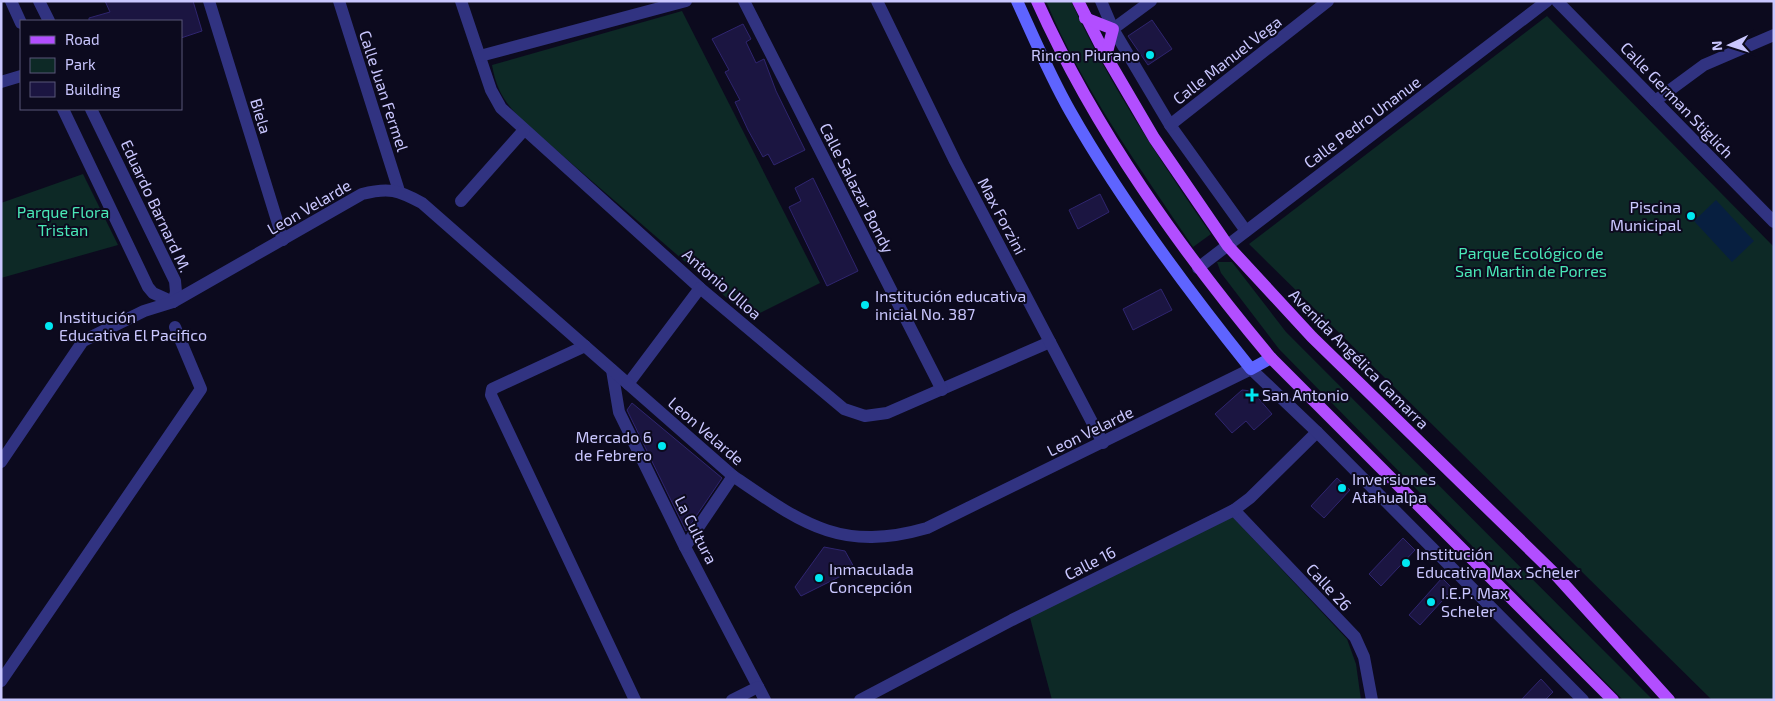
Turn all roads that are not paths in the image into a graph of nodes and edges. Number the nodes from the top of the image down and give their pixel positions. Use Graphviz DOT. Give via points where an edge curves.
graph roads {
  1 [pos="11,1"];
  2 [pos="39,1"];
  3 [pos="209,1"];
  4 [pos="339,1"];
  5 [pos="461,1"];
  6 [pos="686,1"];
  7 [pos="744,1"];
  8 [pos="877,1"];
  9 [pos="1017,1"];
  10 [pos="1037,1"];
  11 [pos="1078,1"];
  12 [pos="1101,1"];
  13 [pos="1152,1"];
  14 [pos="1328,1"];
  15 [pos="1547,1"];
  16 [pos="1557,1"];
  17 [pos="1085,18"];
  18 [pos="48,20"];
  19 [pos="20,21"];
  20 [pos="1113,29"];
  21 [pos="1774,35"];
  22 [pos="480,56"];
  23 [pos="1106,56"];
  24 [pos="20,76"];
  25 [pos="1,82"];
  26 [pos="1655,101"];
  27 [pos="62,110"];
  28 [pos="91,110"];
  29 [pos="1170,125"];
  30 [pos="524,130"];
  31 [pos="399,190"];
  32 [pos="461,201"];
  33 [pos="1774,222"];
  34 [pos="1246,232"];
  35 [pos="283,240"];
  36 [pos="1228,246"];
  37 [pos="1198,268"];
  38 [pos="700,288"];
  39 [pos="172,302"];
  40 [pos="175,327"];
  41 [pos="1050,342"];
  42 [pos="585,346"];
  43 [pos="1271,358"];
  44 [pos="1251,369"];
  45 [pos="612,370"];
  46 [pos="628,384"];
  47 [pos="942,390"];
  48 [pos="1317,432"];
  49 [pos="1103,443"];
  50 [pos="1,462"];
  51 [pos="733,476"];
  52 [pos="1234,510"];
  53 [pos="685,547"];
  54 [pos="1,681"];
  55 [pos="758,687"];
  56 [pos="635,700"];
  57 [pos="732,700"];
  58 [pos="765,700"];
  59 [pos="860,700"];
  60 [pos="1372,700"];
  61 [pos="1583,700"];
  62 [pos="1613,700"];
  63 [pos="1669,700"];
  1 -- 19 [label="street"];
  2 -- 18 [label="street"];
  3 -- 35 [label="street, Biela"];
  4 -- 31 [label="street, Calle Juan Fermel"];
  5 -- 22 [label="street, Antonio Ulloa"];
  6 -- 22 [label="street"];
  7 -- 47 [label="street, Calle Salazar Bondy"];
  8 -- 41 [label="street, Max Forzini" via="955,161"];
  9 -- 44 [label="main road" via="1070,110 1109,174 1214,323"];
  10 -- 37 [label="main road" via="1075,79"];
  11 -- 17 [label="main road, Avenida Angélica Gamarra"];
  12 -- 20 [label="street"];
  13 -- 20 [label="street"];
  14 -- 29 [label="street, Calle Manuel Vega"];
  15 -- 34 [label="street, Calle Pedro Unanue"];
  16 -- 26 [label="street, Calle German Stiglich"];
  17 -- 20 [label="main road"];
  17 -- 23 [label="main road, Avenida Angélica Gamarra"];
  20 -- 23 [label="main road"];
  20 -- 29 [label="street"];
  21 -- 26 [label="street" via="1704,65"];
  22 -- 30 [label="street, Antonio Ulloa" via="491,90 502,108"];
  23 -- 36 [label="main road, Avenida Angélica Gamarra" via="1154,138"];
  24 -- 25 [label="street"];
  26 -- 33 [label="street, Calle German Stiglich"];
  27 -- 39 [label="street" via="148,287"];
  28 -- 39 [label="street, Eduardo Barnard M." via="175,281 176,292"];
  29 -- 34 [label="street"];
  30 -- 32 [label="street"];
  30 -- 38 [label="street, Antonio Ulloa"];
  31 -- 35 [label="street, Leon Velarde" via="362,194"];
  31 -- 42 [label="street, Leon Velarde" via="422,203"];
  34 -- 36 [label="street, Calle Pedro Unanue"];
  35 -- 39 [label="street, Leon Velarde"];
  36 -- 37 [label="street, Calle Pedro Unanue"];
  36 -- 63 [label="main road, Avenida Angélica Gamarra" via="1312,337 1555,574"];
  37 -- 43 [label="main road"];
  38 -- 46 [label="street"];
  38 -- 47 [label="street, Antonio Ulloa" via="844,409 865,416 887,413"];
  39 -- 50 [label="street, Leon Velarde" via="144,311 83,341"];
  40 -- 54 [label="street" via="201,389"];
  41 -- 47 [label="street, Antonio Ulloa"];
  41 -- 49 [label="street, Max Forzini"];
  42 -- 45 [label="street, Leon Velarde"];
  42 -- 56 [label="street" via="492,389 491,396"];
  43 -- 44 [label="main road, Leon Velarde"];
  43 -- 62 [label="main road"];
  44 -- 48 [label="street"];
  44 -- 49 [label="street, Leon Velarde"];
  45 -- 46 [label="street, Leon Velarde"];
  45 -- 53 [label="street, La Cultura" via="619,412"];
  46 -- 51 [label="street, Leon Velarde"];
  48 -- 52 [label="street, Calle 16"];
  48 -- 61 [label="street"];
  49 -- 51 [label="street, Leon Velarde" via="927,528 883,538 826,532 785,512"];
  51 -- 53 [label="street"];
  52 -- 59 [label="street, Calle 16"];
  52 -- 60 [label="street, Calle 26" via="1354,637 1364,657"];
  53 -- 55 [label="street, La Cultura"];
  55 -- 57 [label="street"];
  55 -- 58 [label="street, La Cultura"];
}
